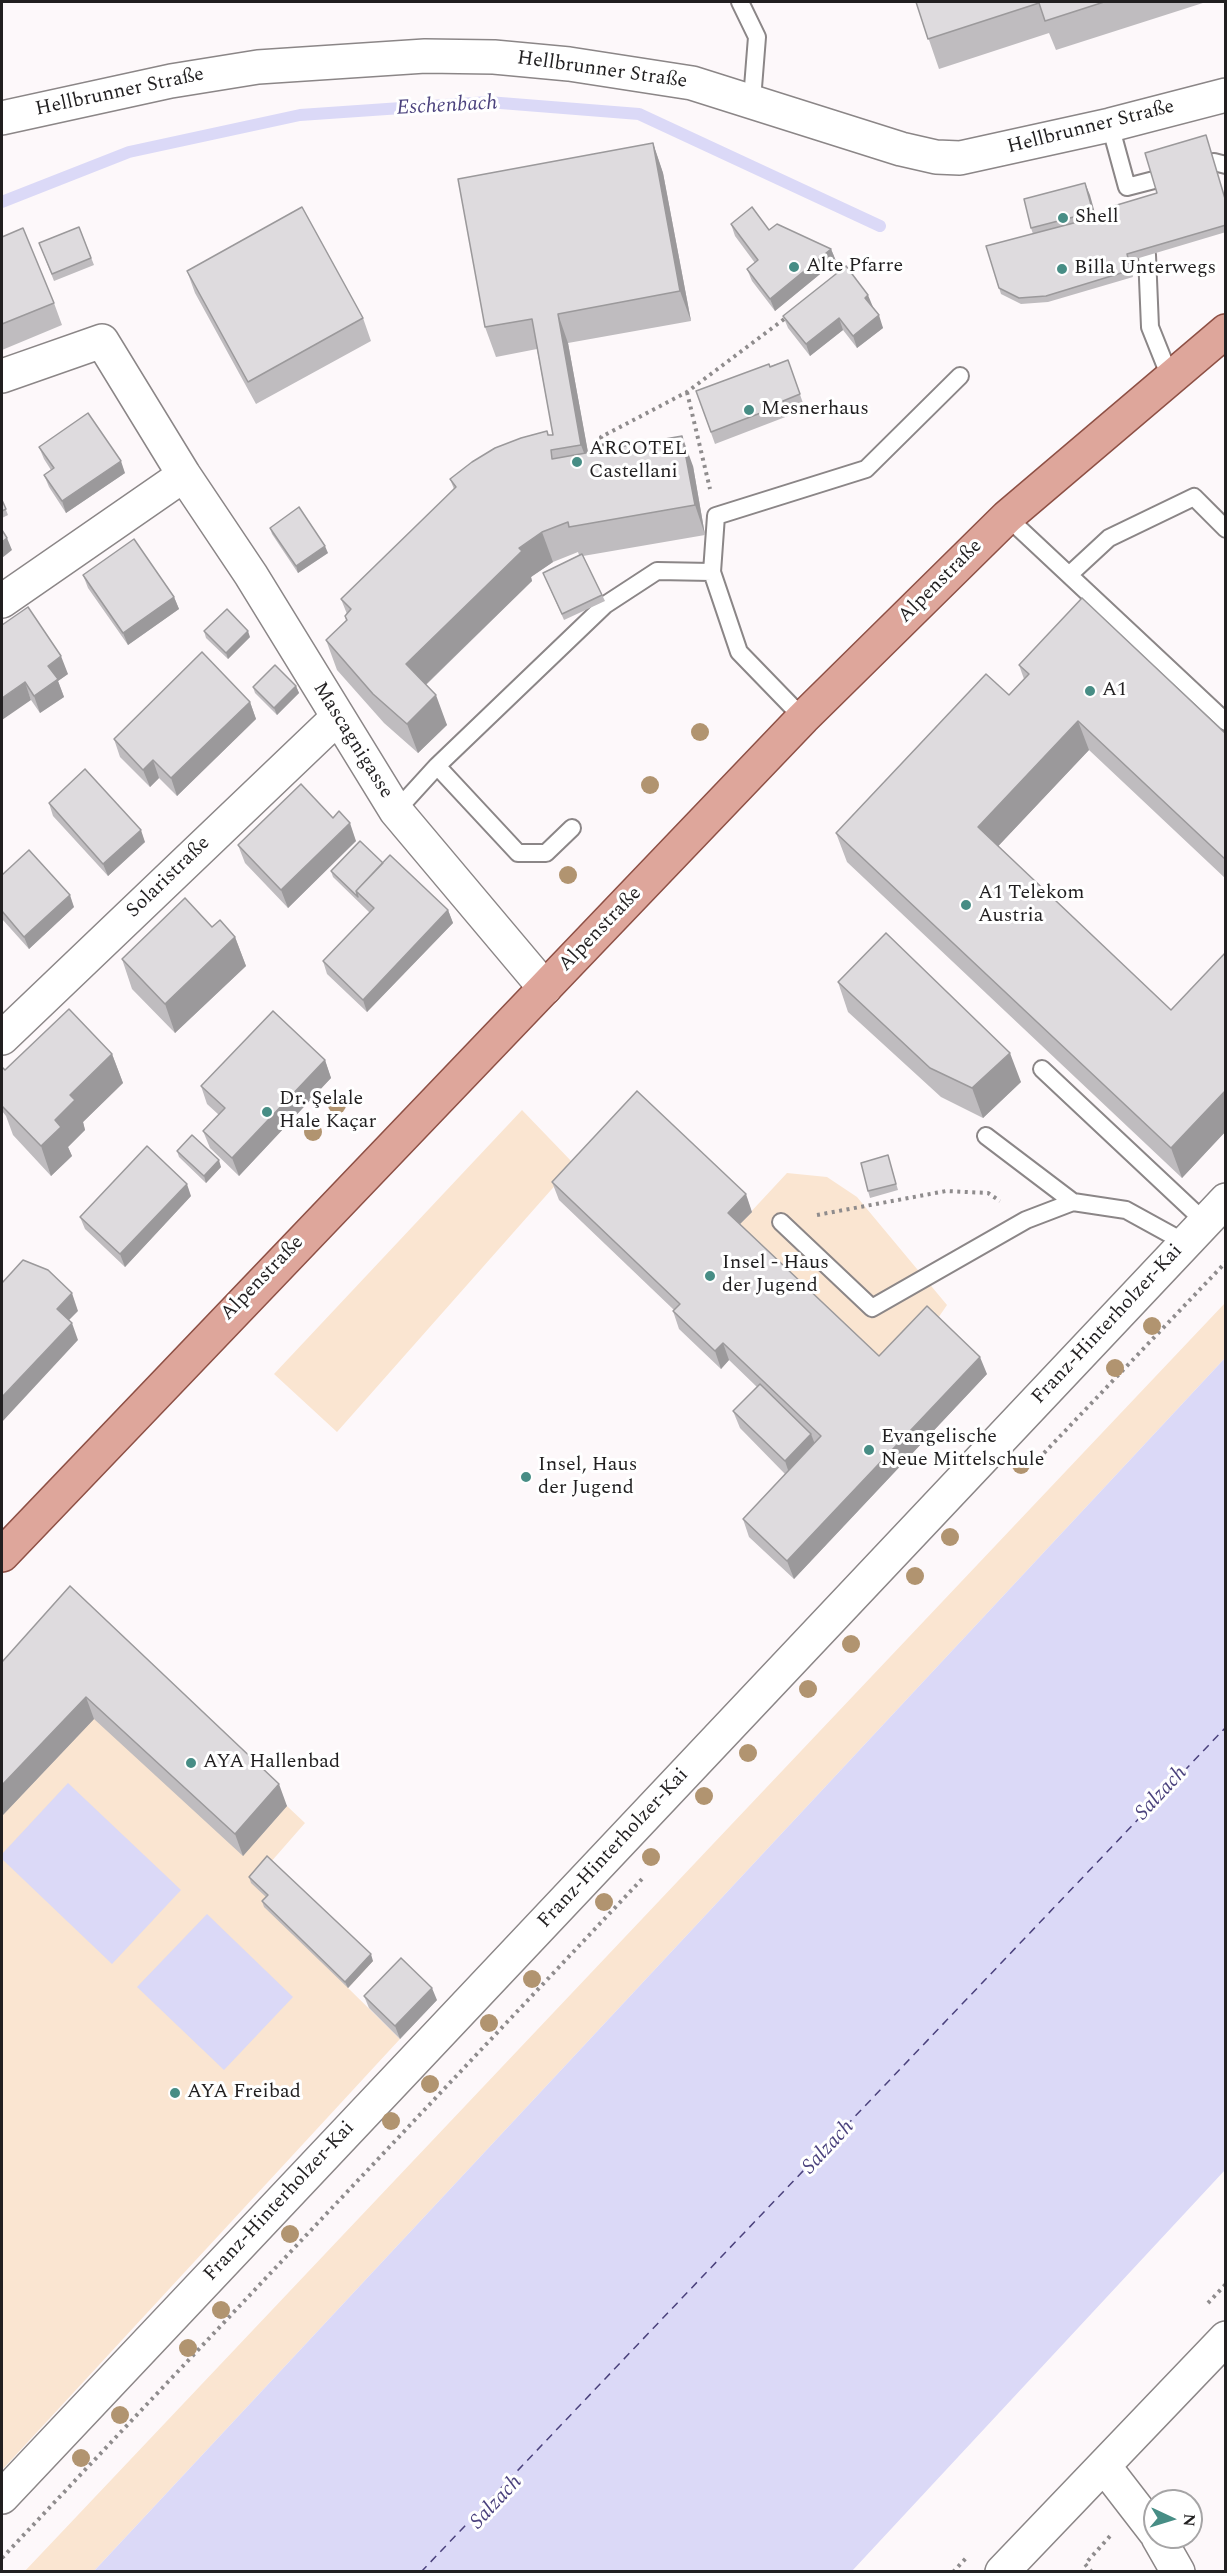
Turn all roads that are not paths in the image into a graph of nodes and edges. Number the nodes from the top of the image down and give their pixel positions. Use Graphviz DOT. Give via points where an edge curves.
graph roads {
  1 [pos="740,2"];
  2 [pos="1226,94"];
  3 [pos="752,100"];
  4 [pos="2,118"];
  5 [pos="1110,125"];
  6 [pos="1154,180"];
  7 [pos="1147,255"];
  8 [pos="1226,331"];
  9 [pos="2,376"];
  10 [pos="960,376"];
  11 [pos="1170,377"];
  12 [pos="184,474"];
  13 [pos="1007,517"];
  14 [pos="1226,528"];
  15 [pos="712,572"];
  16 [pos="1069,575"];
  17 [pos="2,601"];
  18 [pos="337,718"];
  19 [pos="803,718"];
  20 [pos="1226,722"];
  21 [pos="437,766"];
  22 [pos="396,812"];
  23 [pos="572,828"];
  24 [pos="545,988"];
  25 [pos="2,1038"];
  26 [pos="1042,1069"];
  27 [pos="986,1136"];
  28 [pos="1073,1202"];
  29 [pos="781,1222"];
  30 [pos="1206,1222"];
  31 [pos="2,1555"];
  32 [pos="1226,2338"];
  33 [pos="1104,2466"];
  34 [pos="2,2497"];
  35 [pos="1143,2516"];
  36 [pos="1165,2549"];
  37 [pos="1002,2571"];
  38 [pos="1178,2571"];
  1 -- 3 [label="lane" via="757,37"];
  2 -- 5 [label="street, Hellbrunner Straße"];
  3 -- 4 [label="street, Hellbrunner Straße" via="639,73 494,57 425,56 258,67 149,85"];
  3 -- 5 [label="street, Hellbrunner Straße" via="879,143 936,157 960,158"];
  5 -- 6 [label="lane" via="1127,187"];
  7 -- 11 [label="lane" via="1150,327"];
  8 -- 11 [label="main road, Alpenstraße"];
  9 -- 12 [label="street, Mascagnigasse" via="102,341"];
  10 -- 15 [label="lane" via="866,469 716,516"];
  11 -- 13 [label="main road, Alpenstraße"];
  12 -- 17 [label="street"];
  12 -- 18 [label="street, Mascagnigasse" via="251,574"];
  13 -- 16 [label="lane"];
  13 -- 19 [label="main road, Alpenstraße"];
  14 -- 16 [label="lane" via="1194,497 1109,538"];
  15 -- 19 [label="lane" via="739,652"];
  15 -- 21 [label="lane" via="657,571 605,605"];
  16 -- 20 [label="lane"];
  18 -- 22 [label="street, Mascagnigasse"];
  18 -- 25 [label="street, Solaristraße"];
  19 -- 24 [label="main road, Alpenstraße"];
  21 -- 22 [label="lane"];
  21 -- 23 [label="lane" via="518,853 546,853"];
  22 -- 24 [label="street, Mascagnigasse"];
  24 -- 31 [label="main road, Alpenstraße"];
  26 -- 30 [label="lane"];
  27 -- 28 [label="lane"];
  28 -- 29 [label="lane" via="1026,1220 872,1308"];
  28 -- 30 [label="lane"];
  30 -- 34 [label="street, Franz-Hinterholzer-Kai"];
  32 -- 33 [label="street"];
  33 -- 35 [label="street"];
  33 -- 37 [label="street"];
  36 -- 38 [label="street"];
}
